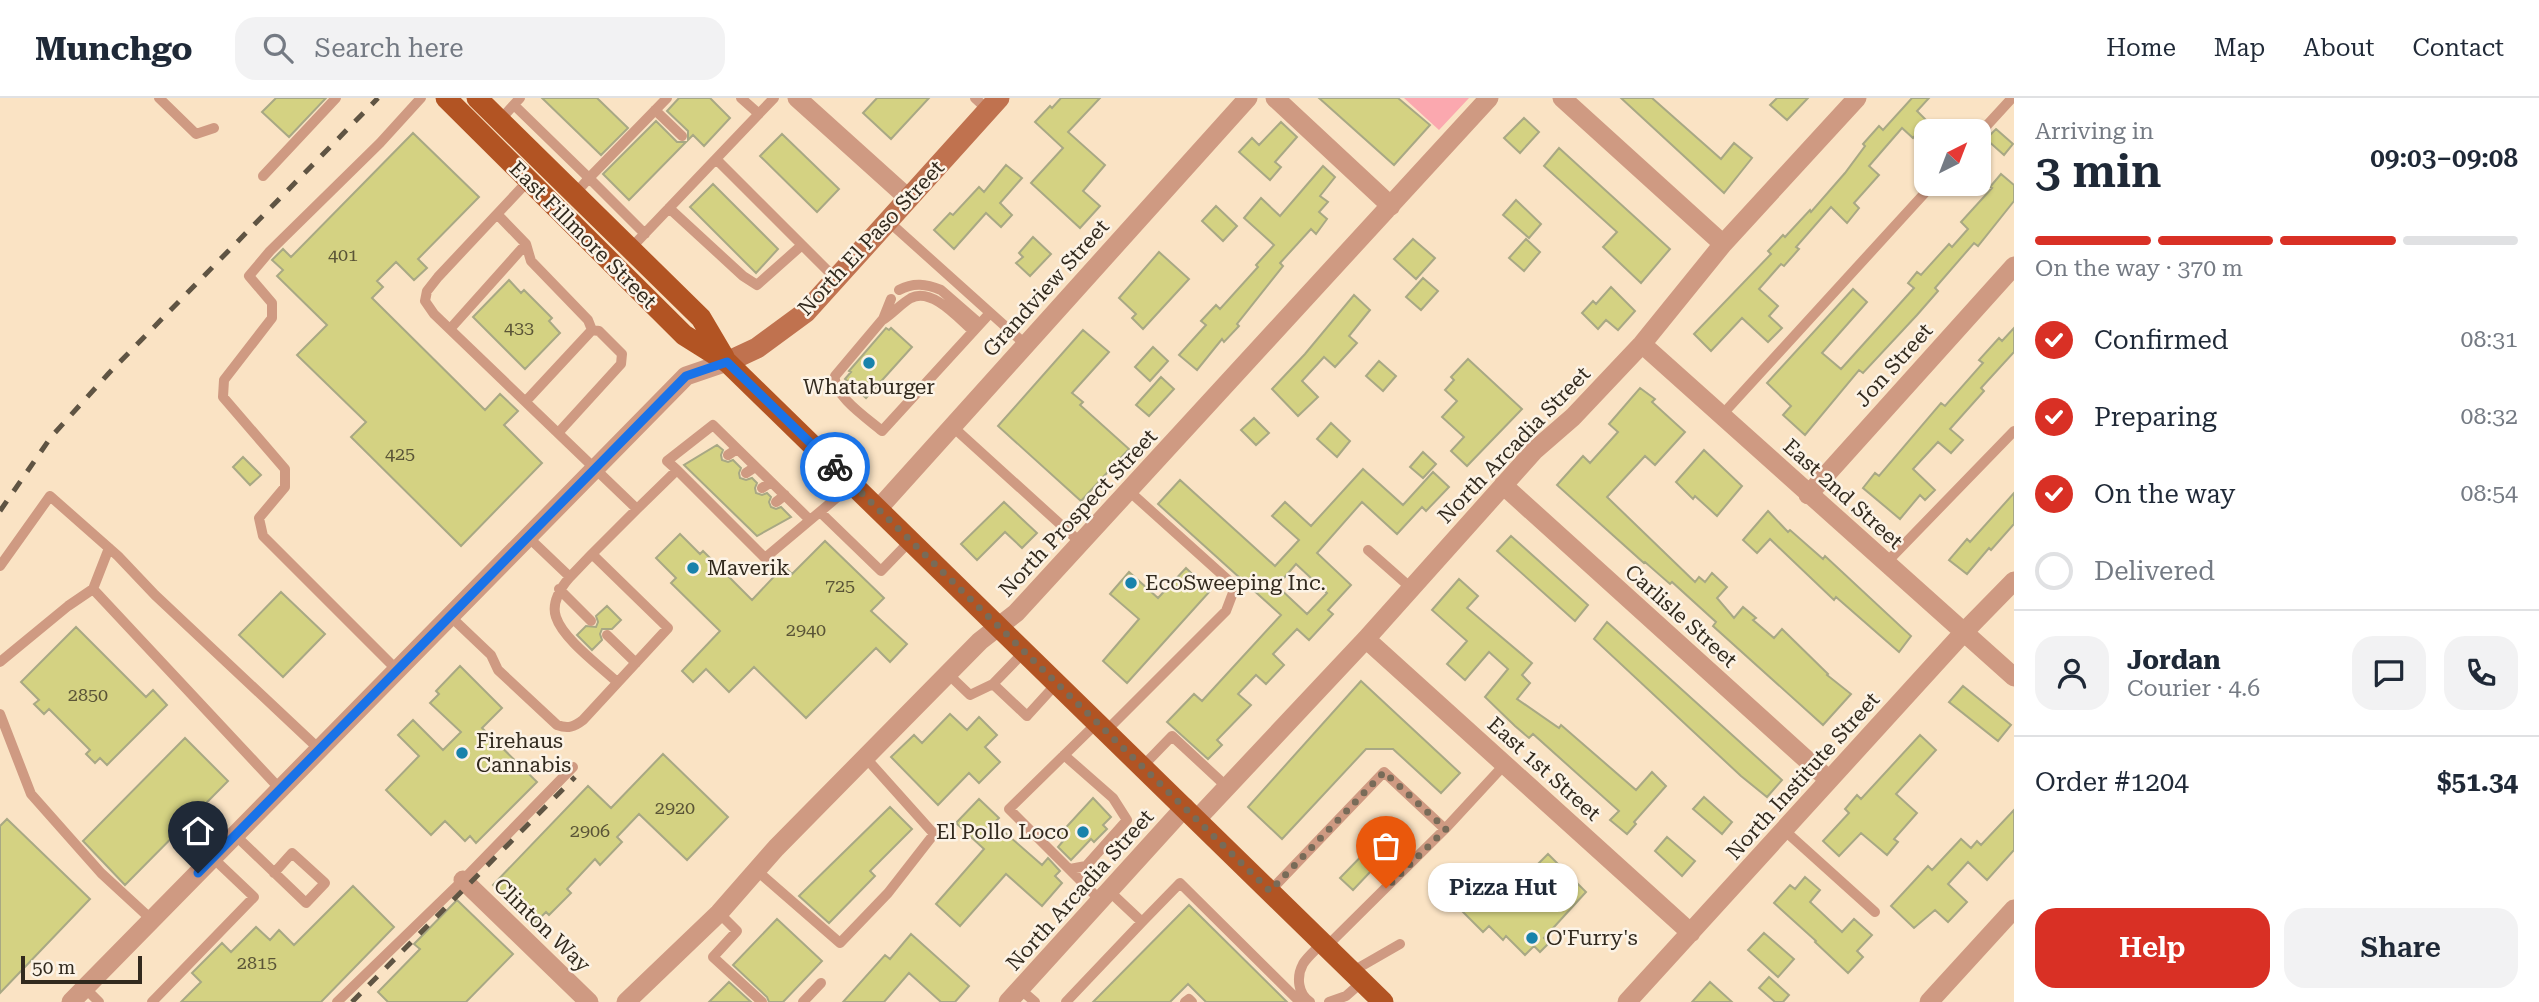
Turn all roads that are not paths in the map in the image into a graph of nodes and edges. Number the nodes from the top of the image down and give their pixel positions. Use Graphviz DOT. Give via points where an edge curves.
graph roads {
  1 [pos="159,98"];
  2 [pos="336,98"];
  3 [pos="421,98"];
  4 [pos="446,98"];
  5 [pos="477,98"];
  6 [pos="667,98"];
  7 [pos="741,98"];
  8 [pos="774,98"];
  9 [pos="798,98"];
  10 [pos="1248,98"];
  11 [pos="1275,98"];
  12 [pos="1489,98"];
  13 [pos="1562,98"];
  14 [pos="1857,98"];
  15 [pos="2012,98"];
  16 [pos="987,102"];
  17 [pos="511,108"];
  18 [pos="655,110"];
  19 [pos="758,114"];
  20 [pos="1992,120"];
  21 [pos="214,128"];
  22 [pos="682,136"];
  23 [pos="716,159"];
  24 [pos="262,176"];
  25 [pos="589,178"];
  26 [pos="528,181"];
  27 [pos="574,194"];
  28 [pos="1922,196"];
  29 [pos="908,198"];
  30 [pos="1391,206"];
  31 [pos="669,208"];
  32 [pos="497,214"];
  33 [pos="888,221"];
  34 [pos="645,234"];
  35 [pos="526,244"];
  36 [pos="1723,244"];
  37 [pos="802,245"];
  38 [pos="630,249"];
  39 [pos="2014,266"];
  40 [pos="836,279"];
  41 [pos="899,290"];
  42 [pos="891,299"];
  43 [pos="990,313"];
  44 [pos="883,319"];
  45 [pos="977,328"];
  46 [pos="450,329"];
  47 [pos="592,330"];
  48 [pos="1642,344"];
  49 [pos="1026,345"];
  50 [pos="727,362"];
  51 [pos="526,401"];
  52 [pos="1720,416"];
  53 [pos="953,427"];
  54 [pos="559,432"];
  55 [pos="2014,432"];
  56 [pos="596,467"];
  57 [pos="677,470"];
  58 [pos="853,484"];
  59 [pos="1503,485"];
  60 [pos="1129,491"];
  61 [pos="1808,495"];
  62 [pos="637,509"];
  63 [pos="878,509"];
  64 [pos="820,512"];
  65 [pos="810,520"];
  66 [pos="528,537"];
  67 [pos="911,541"];
  68 [pos="1081,543"];
  69 [pos="109,548"];
  70 [pos="1368,550"];
  71 [pos="592,554"];
  72 [pos="1886,563"];
  73 [pos="0,566"];
  74 [pos="570,577"];
  75 [pos="2014,581"];
  76 [pos="93,589"];
  77 [pos="559,589"];
  78 [pos="1411,589"];
  79 [pos="450,616"];
  80 [pos="591,621"];
  81 [pos="999,627"];
  82 [pos="1964,632"];
  83 [pos="607,635"];
  84 [pos="1366,639"];
  85 [pos="1024,651"];
  86 [pos="0,662"];
  87 [pos="636,663"];
  88 [pos="397,670"];
  89 [pos="947,673"];
  90 [pos="2014,677"];
  91 [pos="617,682"];
  92 [pos="1057,683"];
  93 [pos="993,684"];
  94 [pos="0,714"];
  95 [pos="1102,727"];
  96 [pos="319,749"];
  97 [pos="1064,755"];
  98 [pos="865,757"];
  99 [pos="1505,764"];
  100 [pos="1142,766"];
  101 [pos="573,767"];
  102 [pos="1829,780"];
  103 [pos="1227,787"];
  104 [pos="280,789"];
  105 [pos="1191,813"];
  106 [pos="1446,829"];
  107 [pos="1784,830"];
  108 [pos="235,835"];
  109 [pos="213,858"];
  110 [pos="1070,869"];
  111 [pos="756,870"];
  112 [pos="274,873"];
  113 [pos="463,880"];
  114 [pos="1270,891"];
  115 [pos="1105,896"];
  116 [pos="2014,909"];
  117 [pos="1875,912"];
  118 [pos="719,913"];
  119 [pos="152,920"];
  120 [pos="1142,922"];
  121 [pos="1691,933"];
  122 [pos="1325,944"];
  123 [pos="1400,944"];
  124 [pos="1357,977"];
  125 [pos="821,983"];
  126 [pos="85,997"];
  127 [pos="1021,998"];
  128 [pos="152,1002"];
  129 [pos="338,1002"];
  130 [pos="589,1002"];
  131 [pos="626,1002"];
  132 [pos="762,1002"];
  133 [pos="803,1002"];
  134 [pos="1066,1002"];
  135 [pos="1185,1002"];
  136 [pos="1192,1002"];
  137 [pos="1305,1002"];
  138 [pos="1329,1002"];
  139 [pos="1383,1002"];
  140 [pos="1627,1002"];
  141 [pos="1929,1002"];
  1 -- 21 [label="lane" via="196,134"];
  2 -- 24 [label="lane"];
  3 -- 88 [label="lane" via="249,276 272,303 272,318 224,380 223,397 285,469 285,486 259,518 263,536"];
  4 -- 26 [label="main road, East Fillmore Street"];
  5 -- 17 [label="main road, East Fillmore Street"];
  6 -- 18 [label="lane"];
  7 -- 19 [label="lane"];
  8 -- 19 [label="lane"];
  9 -- 29 [label="street"];
  10 -- 49 [label="street, Grandview Street"];
  11 -- 30 [label="street"];
  12 -- 30 [label="street, North Prospect Street"];
  13 -- 36 [label="street"];
  14 -- 36 [label="street, North Arcadia Street"];
  15 -- 20 [label="lane"];
  16 -- 29 [label="street, North El Paso Street"];
  17 -- 25 [label="lane"];
  17 -- 27 [label="main road, East Fillmore Street"];
  18 -- 22 [label="lane"];
  18 -- 25 [label="lane"];
  19 -- 23 [label="lane"];
  23 -- 31 [label="lane"];
  23 -- 37 [label="lane"];
  25 -- 27 [label="lane"];
  25 -- 34 [label="lane"];
  26 -- 32 [label="lane"];
  26 -- 50 [label="main road, East Fillmore Street" via="684,335"];
  27 -- 38 [label="main road, East Fillmore Street"];
  28 -- 52 [label="lane"];
  29 -- 33 [label="street, North El Paso Street"];
  30 -- 60 [label="street, North Prospect Street"];
  31 -- 34 [label="lane"];
  31 -- 37 [label="lane" via="757,285"];
  32 -- 35 [label="lane"];
  32 -- 46 [label="lane" via="428,291 425,301"];
  33 -- 40 [label="street, North El Paso Street"];
  33 -- 43 [label="lane"];
  34 -- 38 [label="lane"];
  35 -- 46 [label="lane"];
  35 -- 47 [label="lane" via="531,261 588,320"];
  36 -- 48 [label="street, North Arcadia Street"];
  37 -- 40 [label="lane"];
  38 -- 50 [label="main road, East Fillmore Street" via="701,318"];
  39 -- 61 [label="street, Jon Street"];
  40 -- 50 [label="street, North El Paso Street" via="806,312 757,348"];
  41 -- 45 [label="lane" via="916,284 941,290"];
  42 -- 44 [label="lane"];
  43 -- 45 [label="lane"];
  43 -- 49 [label="lane"];
  44 -- 45 [label="lane" via="909,299 929,297"];
  44 -- 45 [label="lane" via="834,383 881,431"];
  46 -- 51 [label="lane"];
  47 -- 51 [label="lane"];
  47 -- 54 [label="lane" via="599,331 622,354 621,365"];
  48 -- 52 [label="street, East 2nd Street"];
  48 -- 59 [label="street, North Arcadia Street"];
  49 -- 53 [label="street, Grandview Street"];
  50 -- 56 [label="street, North El Paso Street" via="686,376"];
  50 -- 58 [label="main road, East Fillmore Street"];
  51 -- 54 [label="lane"];
  52 -- 61 [label="street, East 2nd Street"];
  53 -- 63 [label="street, Grandview Street"];
  53 -- 68 [label="lane"];
  54 -- 56 [label="lane"];
  55 -- 72 [label="lane"];
  56 -- 62 [label="lane"];
  56 -- 66 [label="street, North El Paso Street"];
  57 -- 62 [label="lane"];
  57 -- 65 [label="lane" via="725,511 765,558"];
  57 -- 65 [label="lane" via="667,461 713,425 766,485"];
  58 -- 63 [label="main road, East Fillmore Street"];
  58 -- 64 [label="lane"];
  59 -- 78 [label="street, North Arcadia Street"];
  59 -- 102 [label="street, Carlisle Street"];
  60 -- 68 [label="street, North Prospect Street"];
  60 -- 95 [label="lane" via="1234,590 1226,611"];
  61 -- 72 [label="street, East 2nd Street"];
  62 -- 71 [label="lane"];
  63 -- 67 [label="main road, East Fillmore Street"];
  64 -- 65 [label="lane"];
  64 -- 67 [label="lane" via="881,570"];
  66 -- 74 [label="lane"];
  66 -- 79 [label="street, North El Paso Street"];
  67 -- 81 [label="main road, East Fillmore Street"];
  68 -- 81 [label="street, North Prospect Street"];
  69 -- 73 [label="lane" via="50,496"];
  69 -- 76 [label="lane"];
  69 -- 96 [label="lane"];
  70 -- 78 [label="lane"];
  71 -- 74 [label="lane"];
  71 -- 87 [label="lane" via="668,628"];
  72 -- 82 [label="street, East 2nd Street"];
  74 -- 77 [label="lane"];
  75 -- 82 [label="street, North Institute Street"];
  76 -- 86 [label="lane"];
  76 -- 104 [label="lane"];
  77 -- 80 [label="lane"];
  77 -- 91 [label="lane" via="555,615 563,631"];
  78 -- 84 [label="street, North Arcadia Street"];
  79 -- 88 [label="street, North El Paso Street"];
  79 -- 91 [label="lane" via="491,655 498,670 557,725 565,728 583,720"];
  81 -- 85 [label="main road, East Fillmore Street"];
  81 -- 89 [label="street, North Prospect Street"];
  82 -- 90 [label="street, East 2nd Street"];
  82 -- 102 [label="street, North Institute Street"];
  83 -- 87 [label="lane"];
  84 -- 99 [label="street, East 1st Street"];
  84 -- 103 [label="street, North Arcadia Street"];
  85 -- 92 [label="main road, East Fillmore Street"];
  85 -- 93 [label="lane"];
  87 -- 91 [label="lane"];
  88 -- 96 [label="street, North El Paso Street"];
  89 -- 93 [label="lane" via="970,695"];
  89 -- 98 [label="street, North Prospect Street"];
  92 -- 93 [label="lane" via="1027,716"];
  92 -- 95 [label="main road, East Fillmore Street"];
  94 -- 119 [label="lane" via="31,794 101,873"];
  95 -- 97 [label="lane"];
  95 -- 100 [label="main road, East Fillmore Street"];
  96 -- 104 [label="street, North El Paso Street"];
  97 -- 110 [label="lane" via="1009,808"];
  97 -- 110 [label="lane" via="1113,798 1127,820 1086,866"];
  98 -- 111 [label="street, North Prospect Street"];
  98 -- 111 [label="lane" via="934,834 888,893 840,943"];
  99 -- 106 [label="lane"];
  99 -- 121 [label="street, East 1st Street"];
  100 -- 103 [label="lane" via="1172,736"];
  100 -- 105 [label="main road, East Fillmore Street"];
  101 -- 113 [label="lane"];
  102 -- 107 [label="street, North Institute Street"];
  103 -- 105 [label="street, North Arcadia Street"];
  104 -- 108 [label="street, North El Paso Street"];
  105 -- 114 [label="main road, East Fillmore Street"];
  105 -- 115 [label="street, North Arcadia Street"];
  106 -- 114 [label="lane" via="1384,772"];
  106 -- 122 [label="lane"];
  107 -- 117 [label="lane"];
  107 -- 121 [label="street, North Institute Street"];
  108 -- 109 [label="street, North El Paso Street"];
  108 -- 112 [label="lane"];
  109 -- 119 [label="street, North El Paso Street"];
  109 -- 128 [label="lane" via="254,897"];
  110 -- 115 [label="lane"];
  111 -- 118 [label="street, North Prospect Street"];
  112 -- 112 [label="lane" via="306,903 325,883 292,853"];
  113 -- 129 [label="lane"];
  113 -- 130 [label="street, Clinton Way"];
  114 -- 122 [label="main road, East Fillmore Street"];
  115 -- 120 [label="lane"];
  115 -- 127 [label="street, North Arcadia Street"];
  116 -- 141 [label="street"];
  118 -- 131 [label="street, North Prospect Street"];
  118 -- 132 [label="lane" via="737,931 713,957"];
  119 -- 126 [label="street, North El Paso Street"];
  120 -- 134 [label="lane"];
  120 -- 137 [label="lane" via="1180,883"];
  121 -- 140 [label="street, North Institute Street"];
  122 -- 124 [label="main road, East Fillmore Street"];
  122 -- 137 [label="lane" via="1303,964 1298,986"];
  123 -- 124 [label="lane"];
  124 -- 138 [label="lane" via="1346,996"];
  124 -- 139 [label="main road, East Fillmore Street"];
  125 -- 133 [label="lane"];
  135 -- 136 [label="lane"];
}
